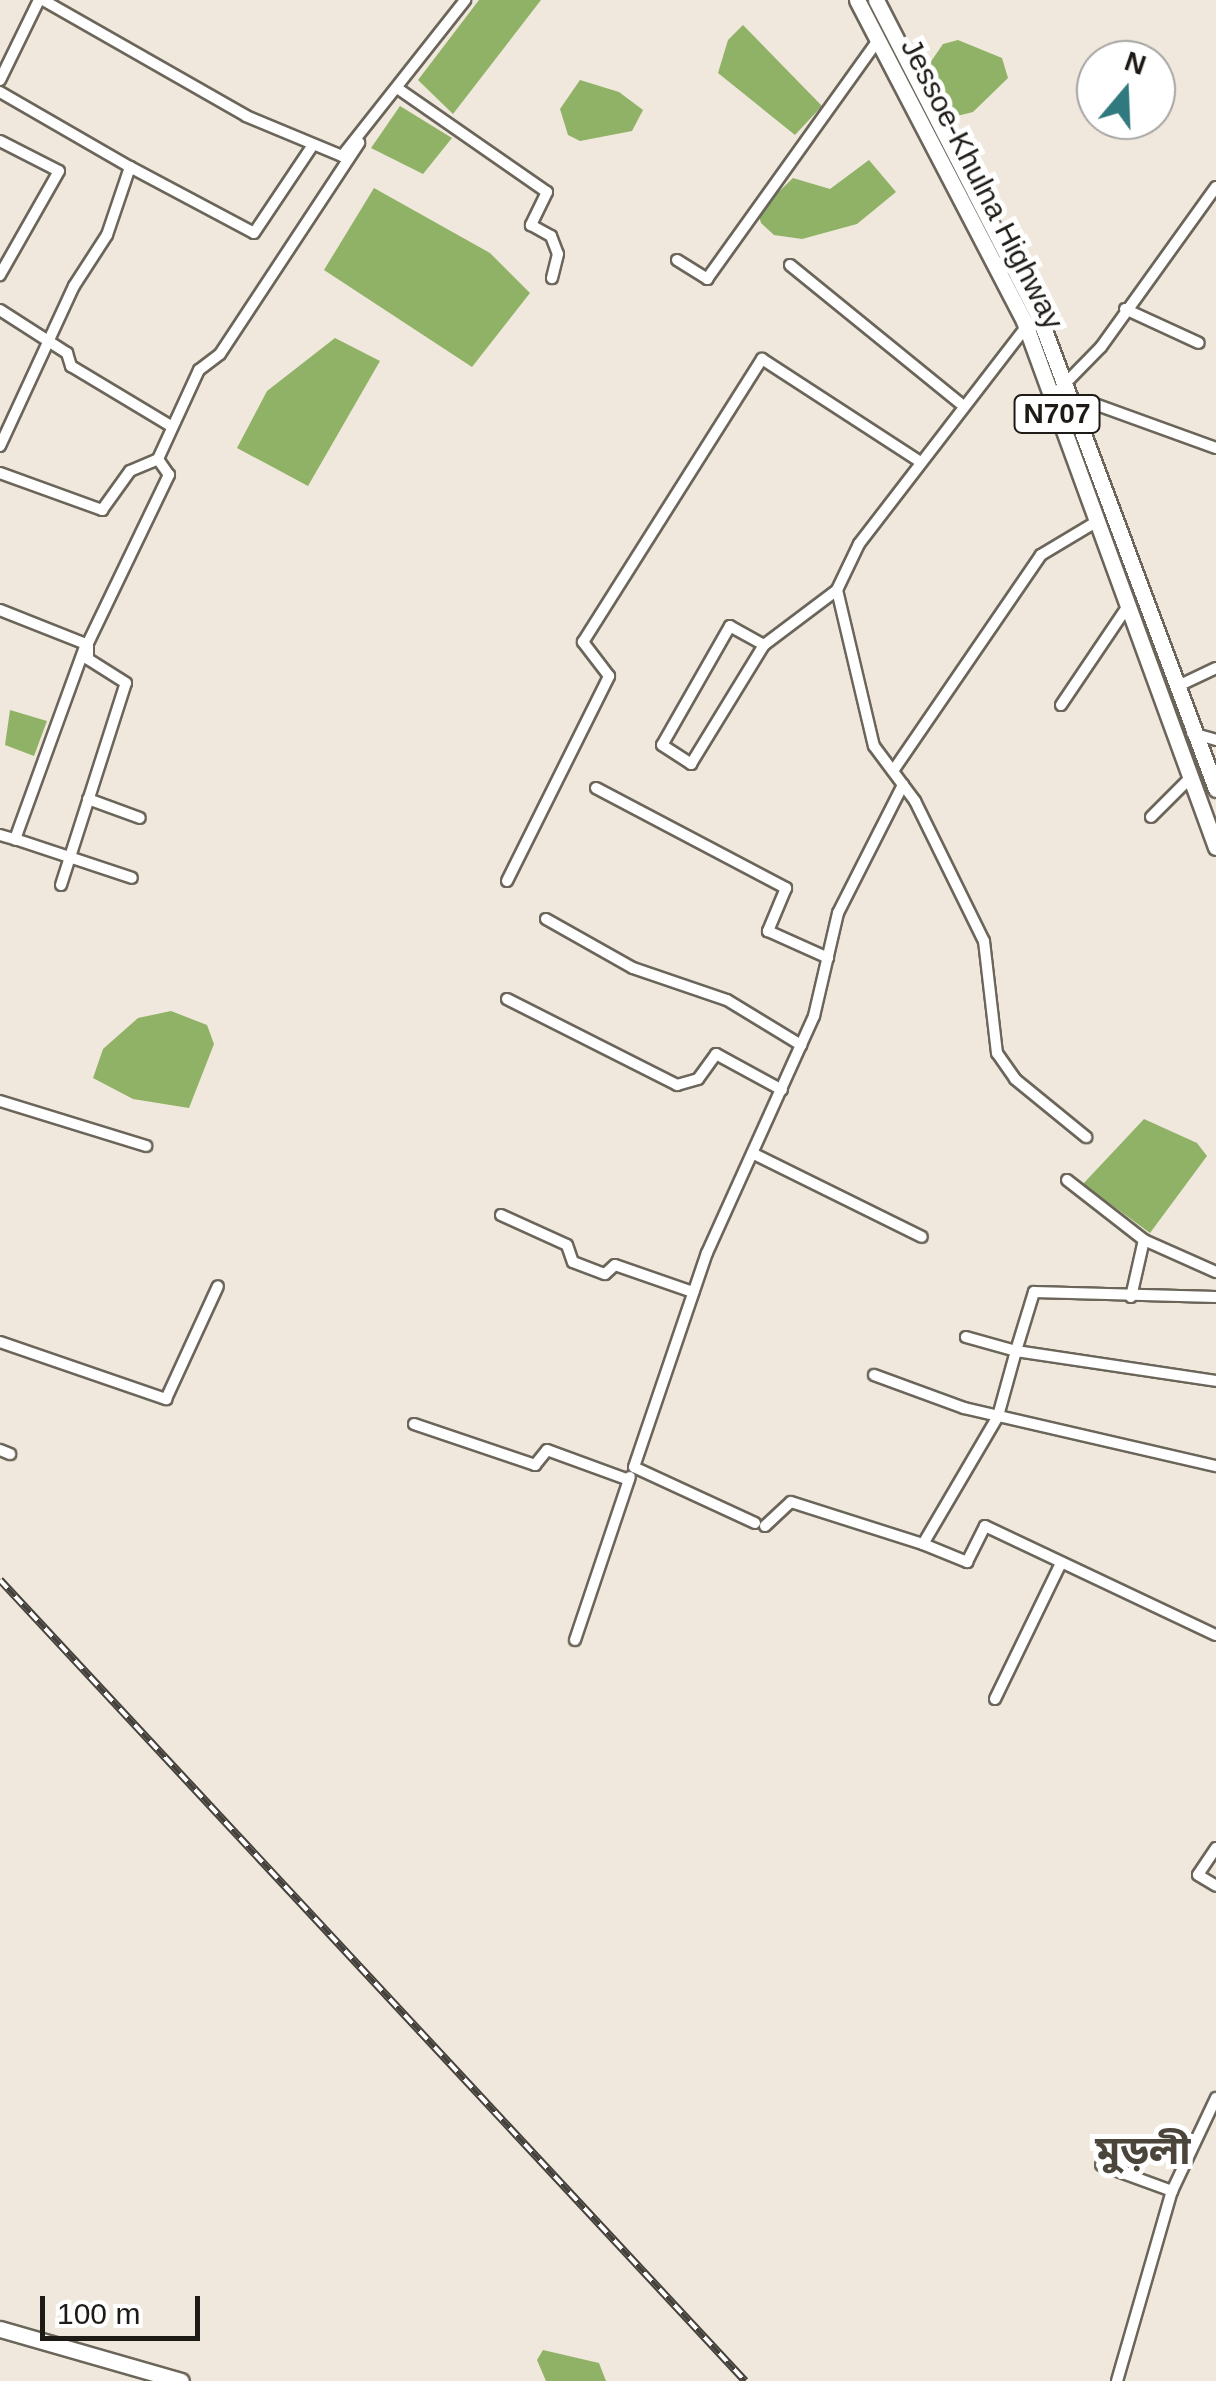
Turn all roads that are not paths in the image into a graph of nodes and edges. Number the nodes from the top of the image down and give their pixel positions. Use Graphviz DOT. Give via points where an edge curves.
graph roads {
  1 [pos="41,0"];
  2 [pos="465,0"];
  3 [pos="857,0"];
  4 [pos="877,1"];
  5 [pos="878,40"];
  6 [pos="0,80"];
  7 [pos="400,90"];
  8 [pos="0,92"];
  9 [pos="0,140"];
  10 [pos="359,143"];
  11 [pos="311,148"];
  12 [pos="130,167"];
  13 [pos="1216,187"];
  14 [pos="677,260"];
  15 [pos="790,266"];
  16 [pos="0,276"];
  17 [pos="552,278"];
  18 [pos="1125,309"];
  19 [pos="0,310"];
  20 [pos="1026,328"];
  21 [pos="50,341"];
  22 [pos="1198,343"];
  23 [pos="1067,385"];
  24 [pos="1051,398"];
  25 [pos="1089,402"];
  26 [pos="960,403"];
  27 [pos="171,426"];
  28 [pos="0,446"];
  29 [pos="1216,448"];
  30 [pos="158,459"];
  31 [pos="920,461"];
  32 [pos="0,473"];
  33 [pos="1096,522"];
  34 [pos="837,590"];
  35 [pos="1127,608"];
  36 [pos="0,610"];
  37 [pos="764,644"];
  38 [pos="1216,668"];
  39 [pos="1175,687"];
  40 [pos="1061,705"];
  41 [pos="1192,733"];
  42 [pos="1216,740"];
  43 [pos="893,771"];
  44 [pos="1190,778"];
  45 [pos="903,785"];
  46 [pos="596,788"];
  47 [pos="1216,789"];
  48 [pos="88,800"];
  49 [pos="1151,816"];
  50 [pos="140,818"];
  51 [pos="0,834"];
  52 [pos="16,840"];
  53 [pos="1216,847"];
  54 [pos="70,857"];
  55 [pos="132,878"];
  56 [pos="507,881"];
  57 [pos="61,885"];
  58 [pos="546,919"];
  59 [pos="828,958"];
  60 [pos="506,998"];
  61 [pos="802,1045"];
  62 [pos="782,1090"];
  63 [pos="0,1102"];
  64 [pos="1086,1138"];
  65 [pos="146,1146"];
  66 [pos="754,1154"];
  67 [pos="1067,1180"];
  68 [pos="501,1215"];
  69 [pos="922,1237"];
  70 [pos="1144,1240"];
  71 [pos="1216,1272"];
  72 [pos="218,1286"];
  73 [pos="692,1292"];
  74 [pos="1131,1297"];
  75 [pos="1216,1297"];
  76 [pos="966,1337"];
  77 [pos="1,1343"];
  78 [pos="1016,1352"];
  79 [pos="874,1375"];
  80 [pos="1216,1381"];
  81 [pos="998,1416"];
  82 [pos="414,1424"];
  83 [pos="1216,1466"];
  84 [pos="634,1467"];
  85 [pos="629,1480"];
  86 [pos="922,1544"];
  87 [pos="1061,1563"];
  88 [pos="1216,1635"];
  89 [pos="575,1640"];
  90 [pos="995,1699"];
  91 [pos="1216,1848"];
  92 [pos="1216,1886"];
  93 [pos="1216,2100"];
  94 [pos="1101,2165"];
  95 [pos="1172,2191"];
  96 [pos="0,2329"];
  97 [pos="181,2381"];
  98 [pos="1117,2381"];
  1 -- 6 [label="street"];
  1 -- 11 [label="street"];
  2 -- 7 [label="street"];
  3 -- 5 [label="highway, Jessoe-Khulna Highway / N707"];
  4 -- 23 [label="highway, Jessoe-Khulna Highway / N707" via="992,214"];
  5 -- 14 [label="street" via="706,280"];
  5 -- 20 [label="highway, Jessoe-Khulna Highway / N707"];
  7 -- 10 [label="street"];
  7 -- 17 [label="street" via="546,192 531,225 551,236 558,254"];
  8 -- 12 [label="street"];
  9 -- 16 [label="street" via="59,170"];
  10 -- 11 [label="street" via="342,156"];
  10 -- 27 [label="street" via="220,354 199,370"];
  11 -- 12 [label="street" via="254,233"];
  12 -- 21 [label="street" via="107,235"];
  13 -- 18 [label="street"];
  15 -- 26 [label="street"];
  18 -- 22 [label="street"];
  18 -- 23 [label="street"];
  19 -- 21 [label="street"];
  20 -- 24 [label="highway, Jessoe-Khulna Highway / N707"];
  20 -- 26 [label="street"];
  21 -- 27 [label="street" via="71,366"];
  21 -- 28 [label="street"];
  23 -- 24 [label="street"];
  23 -- 39 [label="highway, Jessoe-Khulna Highway / N707"];
  24 -- 33 [label="highway, Jessoe-Khulna Highway / N707"];
  25 -- 29 [label="street"];
  26 -- 31 [label="street"];
  27 -- 30 [label="street"];
  30 -- 32 [label="street" via="130,471 102,510"];
  30 -- 48 [label="street" via="169,475 86,654 126,683"];
  31 -- 34 [label="street"];
  31 -- 56 [label="street" via="762,359 584,642 610,676"];
  33 -- 35 [label="highway, Jessoe-Khulna Highway / N707"];
  33 -- 43 [label="street" via="1040,556"];
  34 -- 37 [label="street"];
  34 -- 43 [label="street" via="866,726"];
  35 -- 40 [label="street"];
  35 -- 44 [label="highway, Jessoe-Khulna Highway / N707"];
  36 -- 52 [label="street" via="86,644"];
  37 -- 37 [label="street" via="691,764 662,745 730,626"];
  38 -- 39 [label="street"];
  39 -- 41 [label="highway, Jessoe-Khulna Highway / N707"];
  41 -- 42 [label="street"];
  41 -- 47 [label="highway, Jessoe-Khulna Highway / N707"];
  43 -- 45 [label="street"];
  44 -- 49 [label="street"];
  44 -- 53 [label="highway, Jessoe-Khulna Highway / N707"];
  45 -- 59 [label="street" via="838,913"];
  45 -- 64 [label="street" via="984,941 997,1053 1015,1079"];
  46 -- 59 [label="street" via="786,888 768,931"];
  48 -- 50 [label="street"];
  48 -- 54 [label="street"];
  51 -- 52 [label="street"];
  52 -- 54 [label="street"];
  54 -- 55 [label="street"];
  54 -- 57 [label="street"];
  58 -- 61 [label="street" via="633,968 727,1000"];
  59 -- 61 [label="street"];
  60 -- 62 [label="street" via="676,1085 698,1078 716,1054"];
  61 -- 62 [label="street"];
  62 -- 66 [label="street"];
  63 -- 65 [label="street"];
  66 -- 69 [label="street"];
  66 -- 73 [label="street"];
  67 -- 70 [label="street"];
  68 -- 73 [label="street" via="567,1245 573,1262 605,1274 615,1265"];
  70 -- 71 [label="street"];
  70 -- 74 [label="street"];
  72 -- 77 [label="street" via="166,1398"];
  73 -- 84 [label="street"];
  74 -- 75 [label="street"];
  74 -- 78 [label="street" via="1034,1292"];
  76 -- 78 [label="street"];
  78 -- 80 [label="street"];
  78 -- 81 [label="street"];
  79 -- 81 [label="street"];
  81 -- 83 [label="street"];
  81 -- 86 [label="street"];
  82 -- 85 [label="street" via="536,1466 547,1450"];
  84 -- 85 [label="street"];
  84 -- 86 [label="street" via="760,1524 790,1502"];
  85 -- 89 [label="street"];
  86 -- 87 [label="street" via="968,1562 985,1526"];
  87 -- 88 [label="street"];
  87 -- 90 [label="street"];
  91 -- 92 [label="street" via="1198,1875"];
  93 -- 95 [label="street"];
  94 -- 95 [label="street"];
  95 -- 98 [label="street"];
  96 -- 97 [label="highway"];
}
